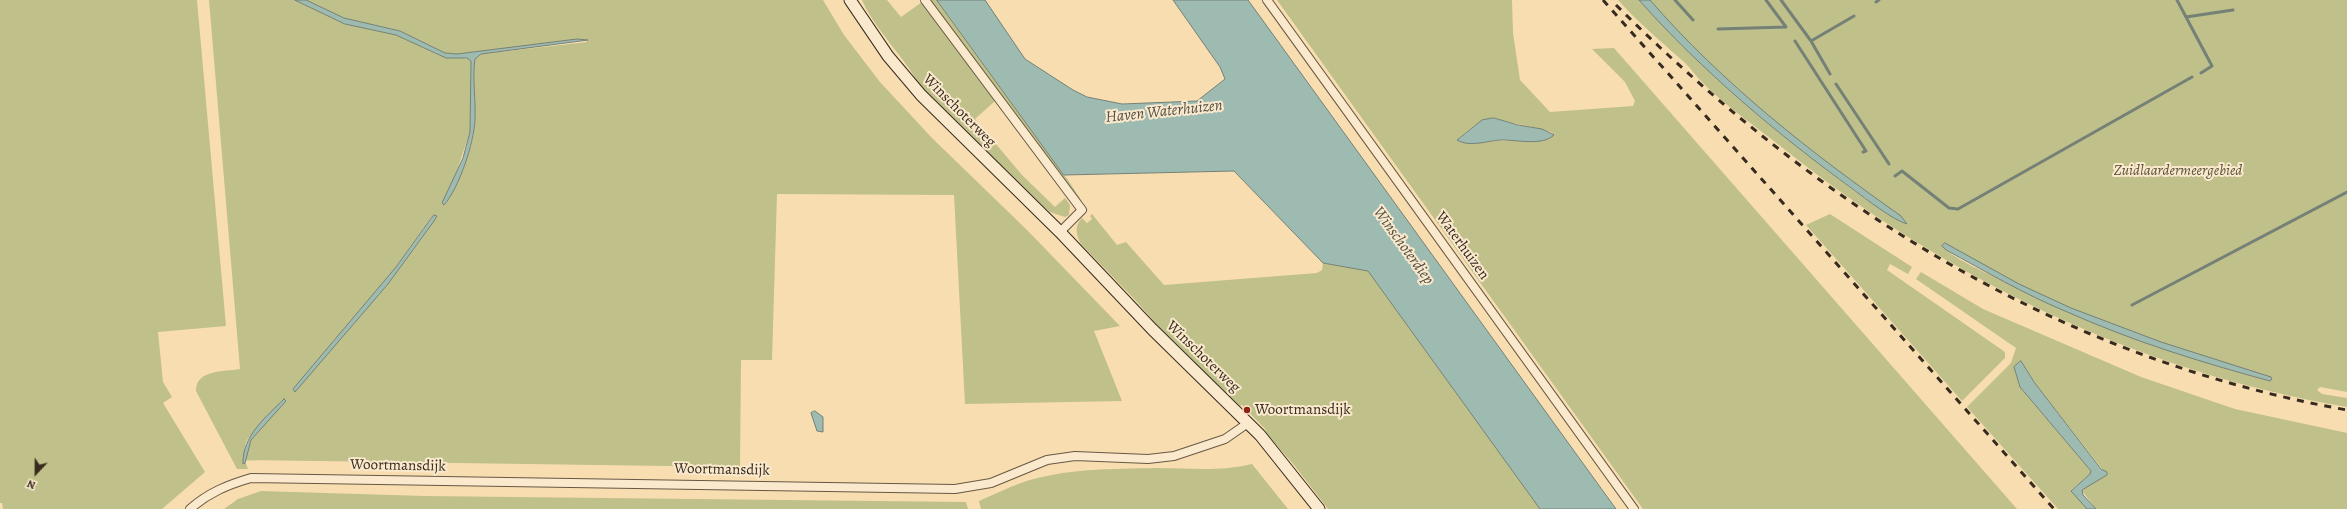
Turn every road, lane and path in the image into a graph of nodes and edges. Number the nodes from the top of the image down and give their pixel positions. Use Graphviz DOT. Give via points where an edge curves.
graph roads {
  1 [pos="850,0"];
  2 [pos="925,0"];
  3 [pos="1267,0"];
  4 [pos="1060,232"];
  5 [pos="1248,423"];
  6 [pos="190,509"];
  7 [pos="1320,509"];
  8 [pos="1634,509"];
  1 -- 4 [label="main road, Winschoterweg" via="888,56 921,95"];
  2 -- 4 [label="street" via="1082,210"];
  3 -- 8 [label="street, Waterhuizen"];
  4 -- 5 [label="main road, Winschoterweg"];
  5 -- 6 [label="street, Woortmansdijk" via="1225,439 1174,456 1148,459 1075,456 1047,460 990,483 955,488 251,478 230,484 204,497"];
  5 -- 7 [label="main road, Winschoterweg" via="1292,472"];
}
